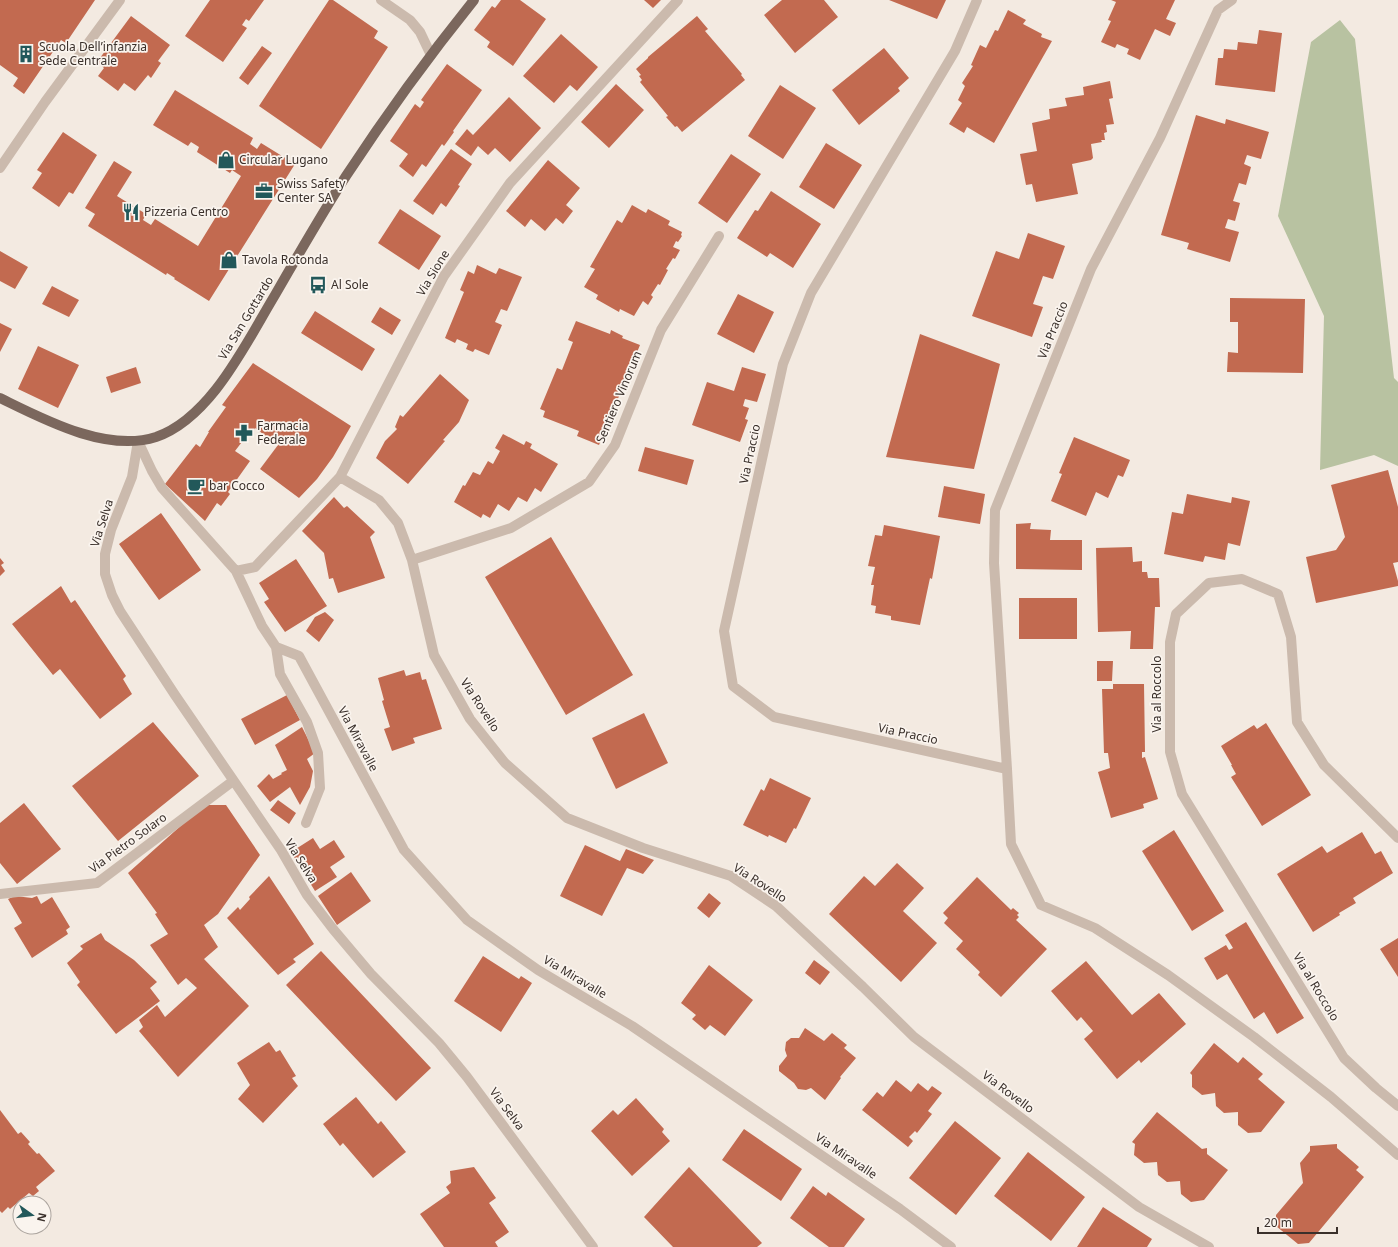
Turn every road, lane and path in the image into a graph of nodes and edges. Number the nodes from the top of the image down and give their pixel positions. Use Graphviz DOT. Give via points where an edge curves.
graph roads {
  1 [pos="120,0"];
  2 [pos="381,0"];
  3 [pos="474,0"];
  4 [pos="678,0"];
  5 [pos="977,0"];
  6 [pos="1232,0"];
  7 [pos="431,55"];
  8 [pos="0,168"];
  9 [pos="719,236"];
  10 [pos="0,398"];
  11 [pos="138,441"];
  12 [pos="340,477"];
  13 [pos="412,560"];
  14 [pos="236,571"];
  15 [pos="276,647"];
  16 [pos="1007,769"];
  17 [pos="234,781"];
  18 [pos="306,823"];
  19 [pos="1398,838"];
  20 [pos="0,894"];
  21 [pos="1398,1106"];
  22 [pos="1398,1155"];
  23 [pos="593,1247"];
  24 [pos="951,1247"];
  25 [pos="1209,1247"];
  1 -- 8 [label="street"];
  2 -- 7 [label="street" via="410,20 420,32"];
  3 -- 7 [label="main road, Via San Gottardo"];
  4 -- 12 [label="street, Via Sione" via="510,183 444,276"];
  5 -- 16 [label="street, Via Praccio" via="955,51 806,305 783,364 724,631 733,686 774,717"];
  6 -- 16 [label="street, Via Praccio" via="1218,10 1160,138 1091,269 995,510 994,563"];
  7 -- 11 [label="main road, Via San Gottardo" via="345,178 218,387 183,423 155,437"];
  9 -- 13 [label="street, Sentiero Vinorum" via="661,330 615,444 589,482 511,528"];
  10 -- 11 [label="main road, Via San Gottardo" via="73,431 95,437"];
  11 -- 14 [label="street" via="162,488"];
  11 -- 17 [label="street, Via Selva" via="132,477 111,530 105,554 105,574 120,611"];
  12 -- 13 [label="street, Via Rovello" via="379,500 398,523"];
  12 -- 14 [label="street, Via Sione" via="255,567"];
  13 -- 25 [label="street, Via Rovello" via="434,655 470,719 505,763 567,818 643,848 738,880 776,906 914,1036 1139,1207"];
  14 -- 15 [label="street" via="262,626"];
  15 -- 18 [label="street" via="280,674 307,722 318,753 320,788"];
  15 -- 24 [label="street, Via Miravalle" via="299,656 404,850 467,920 538,970 632,1026 900,1209"];
  16 -- 22 [label="street" via="1011,844 1041,904 1095,928 1168,974 1331,1097"];
  17 -- 20 [label="street, Via Pietro Solaro" via="97,883"];
  17 -- 23 [label="street, Via Selva" via="281,850 307,895 333,929 371,974 440,1043"];
  19 -- 21 [label="street, Via al Roccolo" via="1324,765 1297,722 1291,637 1278,594 1242,579 1209,583 1176,614 1170,642 1170,752 1182,794 1344,1058"];
}
